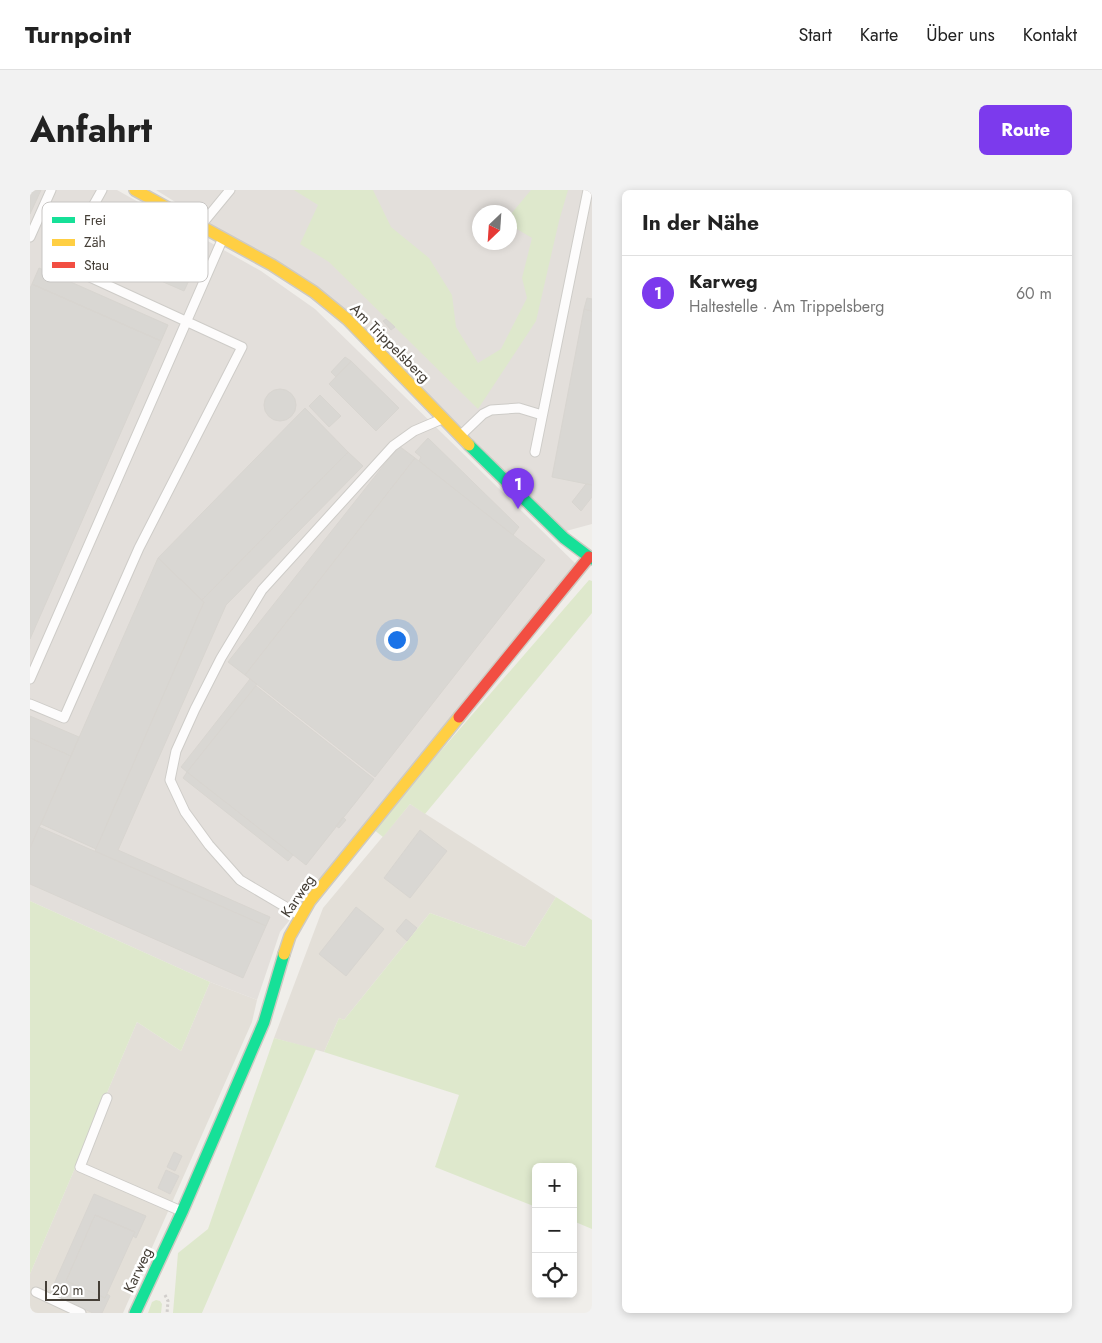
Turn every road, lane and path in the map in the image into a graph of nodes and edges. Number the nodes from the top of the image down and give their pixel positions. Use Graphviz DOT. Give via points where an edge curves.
graph roads {
  1 [pos="51,190"];
  2 [pos="102,190"];
  3 [pos="135,190"];
  4 [pos="230,190"];
  5 [pos="588,190"];
  6 [pos="46,202"];
  7 [pos="96,202"];
  8 [pos="157,202"];
  9 [pos="42,210"];
  10 [pos="208,216"];
  11 [pos="208,230"];
  12 [pos="30,237"];
  13 [pos="223,238"];
  14 [pos="208,272"];
  15 [pos="101,282"];
  16 [pos="203,282"];
  17 [pos="186,321"];
  18 [pos="542,415"];
  19 [pos="442,418"];
  20 [pos="460,436"];
  21 [pos="535,452"];
  22 [pos="592,546"];
  23 [pos="591,558"];
  24 [pos="30,679"];
  25 [pos="30,704"];
  26 [pos="302,916"];
  27 [pos="107,1098"];
  28 [pos="182,1212"];
  29 [pos="36,1292"];
  30 [pos="81,1313"];
  31 [pos="134,1313"];
  1 -- 6 [label="lane"];
  2 -- 7 [label="lane"];
  3 -- 8 [label="street, Am Trippelsberg"];
  4 -- 10 [label="lane"];
  5 -- 18 [label="lane"];
  9 -- 12 [label="lane"];
  11 -- 13 [label="street, Am Trippelsberg"];
  13 -- 14 [label="lane"];
  13 -- 19 [label="street, Am Trippelsberg" via="314,292 347,319"];
  15 -- 17 [label="lane"];
  16 -- 17 [label="lane"];
  17 -- 24 [label="lane"];
  17 -- 25 [label="lane" via="242,347 139,548 64,718"];
  18 -- 20 [label="lane" via="519,408 491,410"];
  18 -- 21 [label="lane"];
  19 -- 20 [label="street, Am Trippelsberg"];
  19 -- 26 [label="lane" via="414,431 393,446 262,590 221,658 176,751 170,780 185,812 209,845 240,880"];
  20 -- 23 [label="street, Am Trippelsberg" via="564,538"];
  22 -- 23 [label="lane"];
  23 -- 26 [label="street, Karweg" via="310,901"];
  26 -- 28 [label="street, Karweg" via="290,936 264,1022"];
  27 -- 28 [label="lane" via="80,1167"];
  28 -- 31 [label="street, Karweg"];
  29 -- 30 [label="lane"];
}
